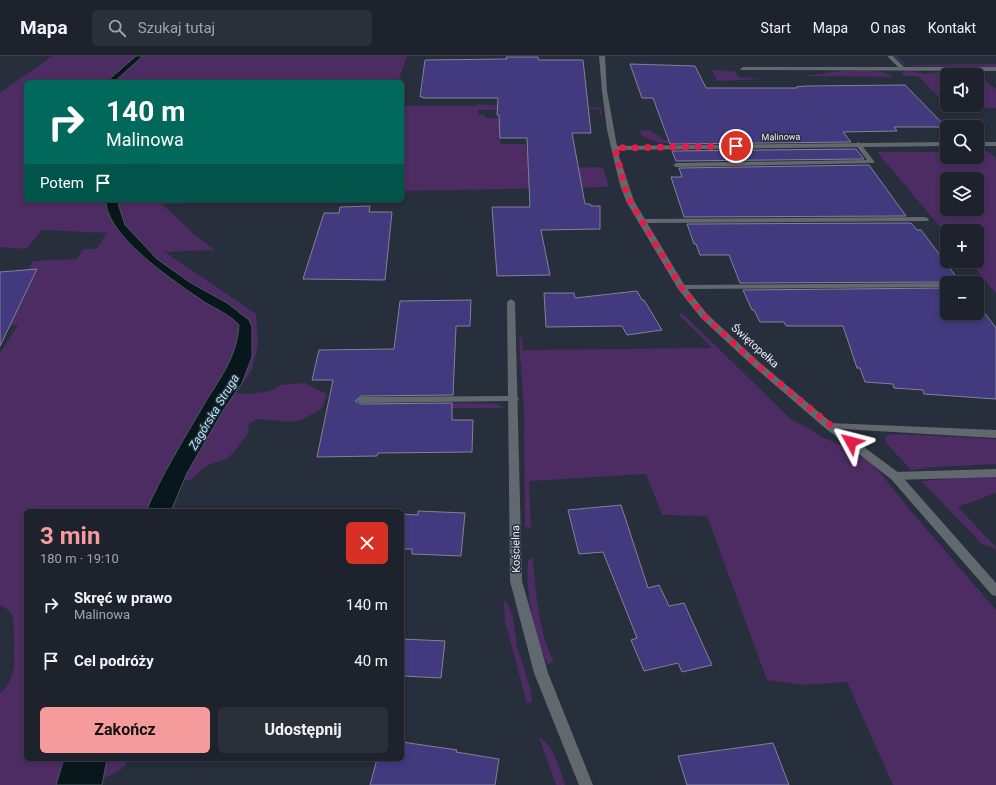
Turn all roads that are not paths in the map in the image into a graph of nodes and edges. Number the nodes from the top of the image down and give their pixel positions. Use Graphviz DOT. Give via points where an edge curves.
graph roads {
  1 [pos="602,56"];
  2 [pos="890,56"];
  3 [pos="902,68"];
  4 [pos="743,69"];
  5 [pos="996,69"];
  6 [pos="858,144"];
  7 [pos="940,144"];
  8 [pos="984,144"];
  9 [pos="996,144"];
  10 [pos="615,148"];
  11 [pos="676,165"];
  12 [pos="925,219"];
  13 [pos="642,221"];
  14 [pos="940,285"];
  15 [pos="681,287"];
  16 [pos="511,302"];
  17 [pos="514,399"];
  18 [pos="361,400"];
  19 [pos="829,426"];
  20 [pos="996,434"];
  21 [pos="996,474"];
  22 [pos="895,476"];
  23 [pos="996,591"];
  24 [pos="586,785"];
  1 -- 10 [label="street, Świętopełka" via="606,103"];
  2 -- 3 [label="street"];
  3 -- 4 [label="street"];
  3 -- 5 [label="street"];
  6 -- 7 [label="street, Malinowa"];
  6 -- 10 [label="street, Malinowa"];
  6 -- 11 [label="street" via="872,162"];
  8 -- 9 [label="street"];
  10 -- 13 [label="street, Świętopełka" via="626,191"];
  12 -- 13 [label="street"];
  13 -- 15 [label="street, Świętopełka"];
  14 -- 15 [label="street"];
  15 -- 19 [label="street, Świętopełka" via="704,316"];
  16 -- 17 [label="street, Kościelna"];
  17 -- 18 [label="street"];
  17 -- 24 [label="street, Kościelna" via="516,581 540,673"];
  19 -- 20 [label="street"];
  19 -- 22 [label="street, Świętopełka"];
  21 -- 22 [label="street"];
  22 -- 23 [label="street, Świętopełka"];
}
